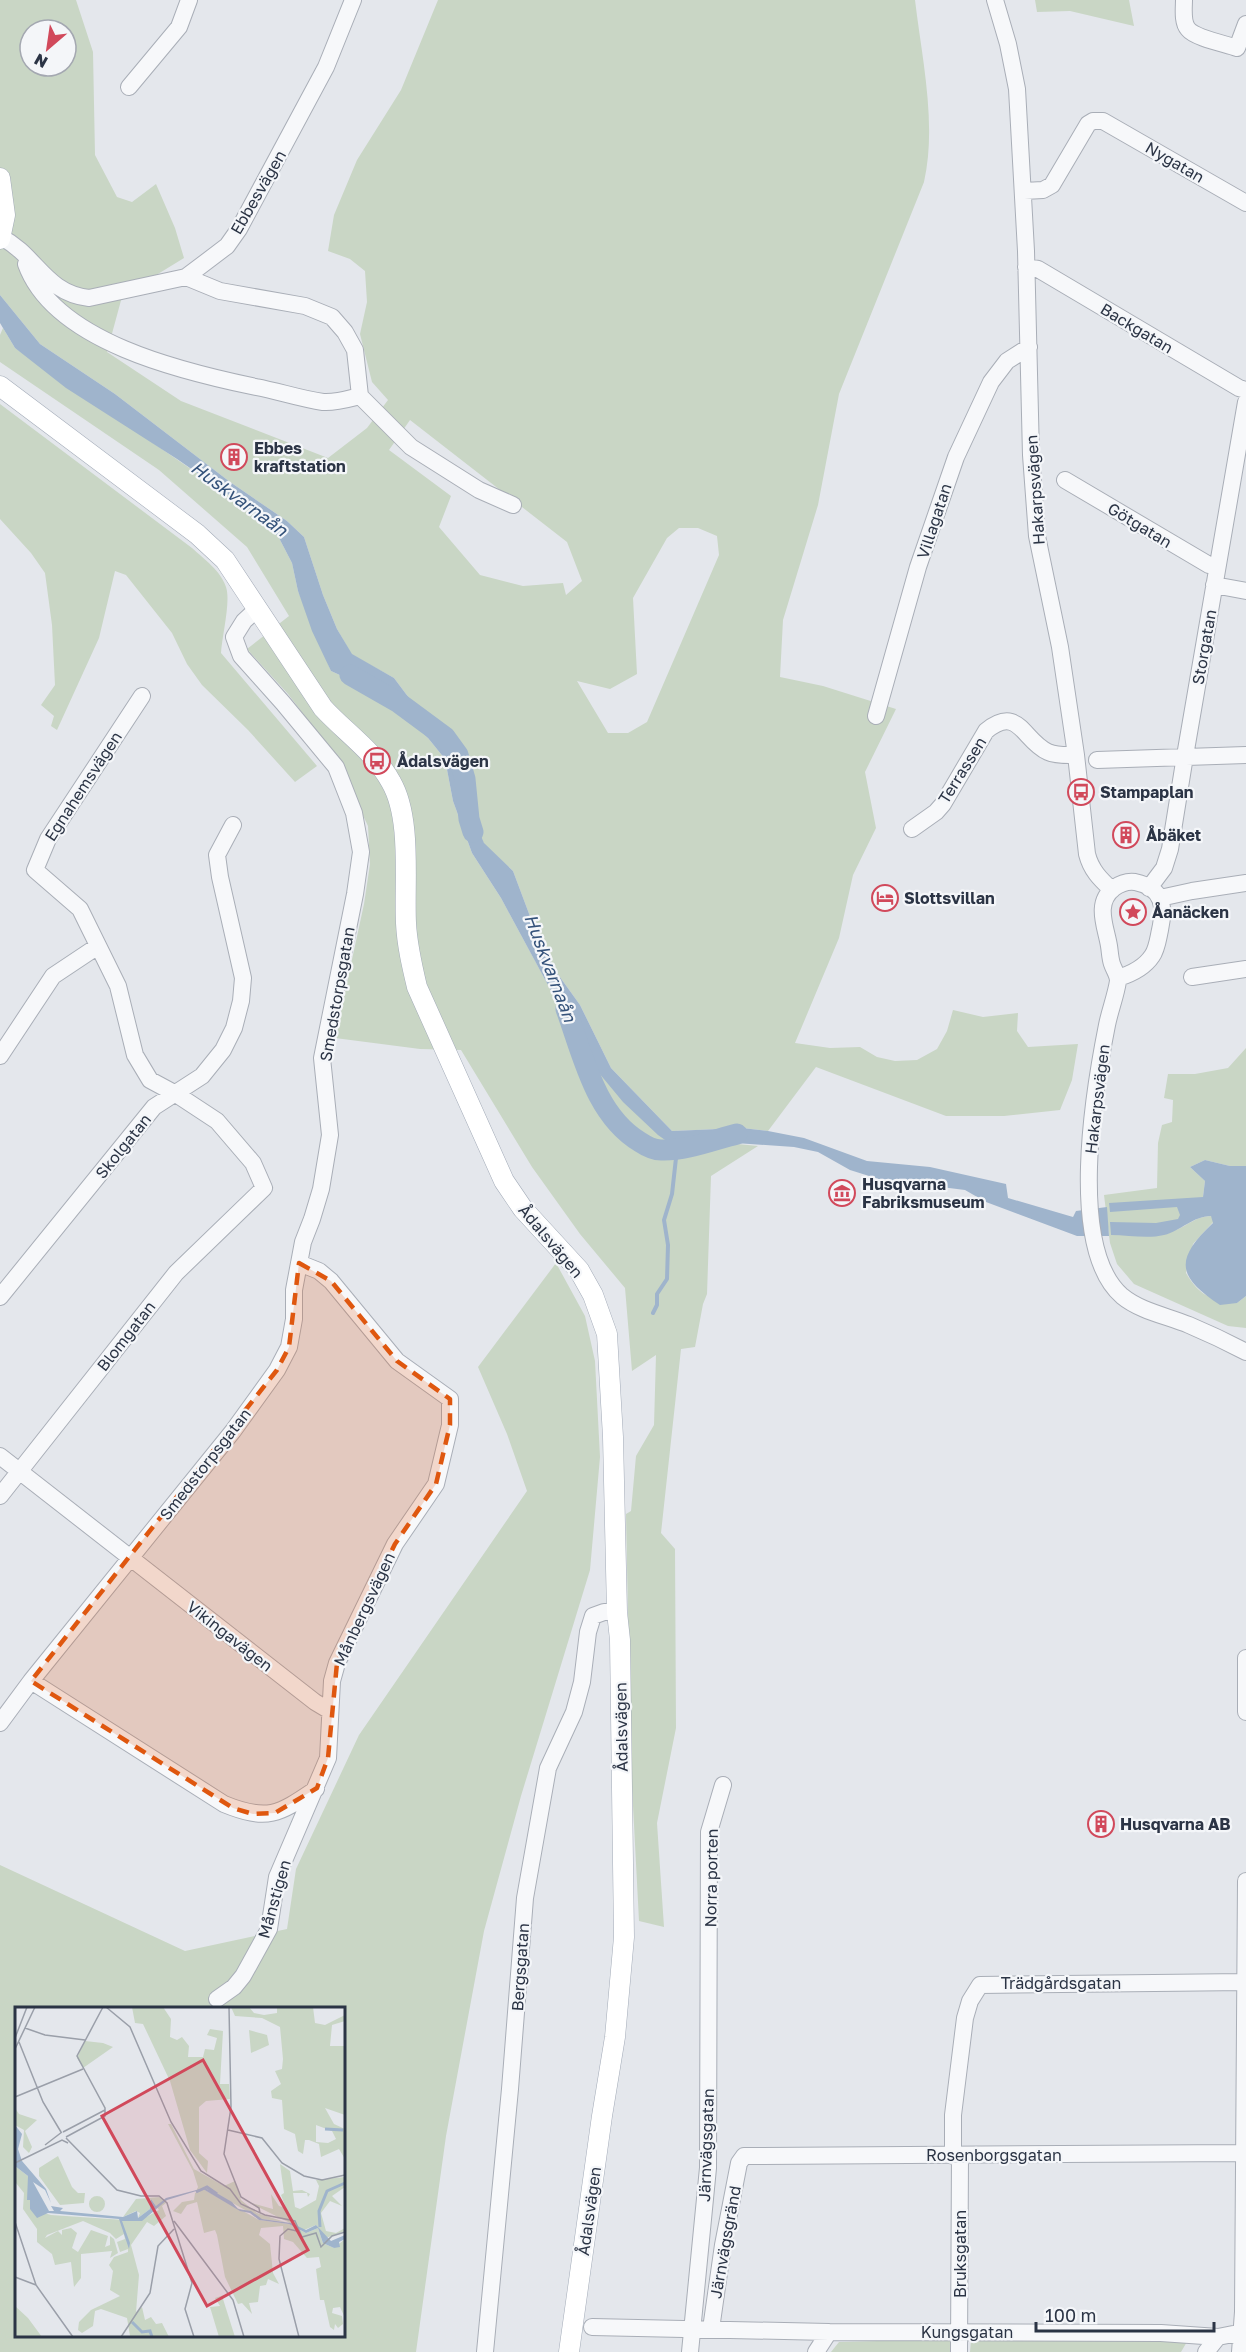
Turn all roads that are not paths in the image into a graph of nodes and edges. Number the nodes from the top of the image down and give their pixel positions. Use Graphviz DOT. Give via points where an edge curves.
graph roads {
  1 [pos="189,0"];
  2 [pos="353,0"];
  3 [pos="995,0"];
  4 [pos="1184,0"];
  5 [pos="1246,24"];
  6 [pos="129,87"];
  7 [pos="0,178"];
  8 [pos="1024,191"];
  9 [pos="1246,203"];
  10 [pos="1,238"];
  11 [pos="21,251"];
  12 [pos="1026,267"];
  13 [pos="186,277"];
  14 [pos="1029,347"];
  15 [pos="0,386"];
  16 [pos="1246,390"];
  17 [pos="360,396"];
  18 [pos="1246,402"];
  19 [pos="1065,480"];
  20 [pos="513,505"];
  21 [pos="1217,567"];
  22 [pos="1214,585"];
  23 [pos="1246,591"];
  24 [pos="258,608"];
  25 [pos="142,696"];
  26 [pos="876,716"];
  27 [pos="1076,754"];
  28 [pos="1246,754"];
  29 [pos="1185,756"];
  30 [pos="1097,760"];
  31 [pos="233,825"];
  32 [pos="912,829"];
  33 [pos="1246,883"];
  34 [pos="1112,890"];
  35 [pos="1155,893"];
  36 [pos="98,946"];
  37 [pos="1246,969"];
  38 [pos="1192,977"];
  39 [pos="1118,978"];
  40 [pos="0,1056"];
  41 [pos="176,1094"];
  42 [pos="264,1188"];
  43 [pos="298,1263"];
  44 [pos="0,1297"];
  45 [pos="1246,1352"];
  46 [pos="0,1456"];
  47 [pos="19,1471"];
  48 [pos="0,1496"];
  49 [pos="131,1558"];
  50 [pos="617,1612"];
  51 [pos="1246,1658"];
  52 [pos="31,1682"];
  53 [pos="330,1711"];
  54 [pos="1246,1712"];
  55 [pos="0,1723"];
  56 [pos="723,1785"];
  57 [pos="316,1788"];
  58 [pos="1246,1881"];
  59 [pos="710,1937"];
  60 [pos="1245,1960"];
  61 [pos="217,1999"];
  62 [pos="1245,2152"];
  63 [pos="744,2156"];
  64 [pos="956,2156"];
  65 [pos="592,2327"];
  66 [pos="693,2328"];
  67 [pos="711,2329"];
  68 [pos="829,2332"];
  69 [pos="959,2333"];
  70 [pos="1234,2340"];
  71 [pos="485,2352"];
  72 [pos="569,2352"];
  73 [pos="690,2352"];
  74 [pos="816,2352"];
  75 [pos="959,2352"];
  76 [pos="1206,2352"];
  1 -- 6 [label="street" via="179,27"];
  2 -- 13 [label="street, Ebbesvägen" via="326,68 239,229 227,246"];
  3 -- 8 [label="street, Hakarpsvägen" via="1017,88"];
  4 -- 5 [label="street" via="1185,21 1197,35 1237,48"];
  7 -- 10 [label="main road" via="5,215"];
  8 -- 9 [label="street, Nygatan" via="1043,190 1052,185 1088,124 1103,121"];
  8 -- 12 [label="street, Hakarpsvägen"];
  10 -- 11 [label="street, Ebbesvägen"];
  11 -- 13 [label="street, Ebbesvägen" via="56,287 75,297 89,298"];
  11 -- 17 [label="street" via="28,271 46,298 66,316 89,332 165,365 325,402"];
  12 -- 14 [label="street, Hakarpsvägen"];
  12 -- 16 [label="street, Backgatan" via="1038,269"];
  13 -- 17 [label="street" via="220,291 305,306 332,317 355,350"];
  14 -- 26 [label="street, Villagatan" via="1007,361 991,382 956,458 918,567"];
  14 -- 27 [label="street, Hakarpsvägen" via="1036,536 1060,648"];
  15 -- 24 [label="main road, Ådalsvägen" via="214,549"];
  17 -- 20 [label="street" via="411,447 479,490"];
  18 -- 21 [label="street, Storgatan"];
  19 -- 21 [label="street, Götgatan"];
  21 -- 22 [label="street, Storgatan"];
  22 -- 23 [label="street"];
  22 -- 29 [label="street, Storgatan"];
  24 -- 43 [label="street, Smedstorpsgatan" via="234,637 241,656 336,767 354,813 361,852 322,1058 330,1136 321,1189"];
  24 -- 50 [label="main road, Ådalsvägen" via="323,708 365,746 392,783 403,823 406,925 417,987 504,1181 523,1209 579,1270 601,1316 607,1334 613,1437"];
  25 -- 36 [label="street, Egnahemsvägen" via="48,839 34,870 80,909"];
  27 -- 32 [label="street, Terrassen" via="1048,752 1020,726 1008,721 996,723 986,731 943,804"];
  27 -- 34 [label="street, Hakarpsvägen" via="1090,864"];
  28 -- 29 [label="street"];
  29 -- 30 [label="street"];
  29 -- 35 [label="street, Storgatan" via="1168,861"];
  31 -- 41 [label="street, Skolgatan" via="217,855 243,978 241,1001 223,1050 202,1076"];
  33 -- 35 [label="street"];
  34 -- 35 [label="street" via="1127,882"];
  34 -- 39 [label="street" via="1102,912 1110,961"];
  35 -- 39 [label="street" via="1163,912 1151,958 1131,974"];
  36 -- 40 [label="street" via="53,976"];
  36 -- 41 [label="street, Egnahemsvägen" via="118,986 135,1055 150,1080"];
  37 -- 38 [label="street"];
  39 -- 45 [label="street, Hakarpsvägen" via="1090,1139 1089,1191 1095,1241 1104,1272 1124,1298"];
  41 -- 42 [label="street, Egnahemsvägen" via="217,1121 253,1163"];
  41 -- 44 [label="street, Skolgatan" via="154,1107"];
  42 -- 47 [label="street, Blomgatan" via="176,1273"];
  43 -- 49 [label="street, Smedstorpsgatan" via="289,1347 278,1370"];
  43 -- 53 [label="street, Månbergsvägen" via="319,1271 331,1281 397,1361 450,1399 450,1425 436,1484 395,1544 337,1663"];
  46 -- 47 [label="street, Vikingavägen"];
  47 -- 48 [label="street, Blomgatan"];
  47 -- 49 [label="street, Vikingavägen"];
  49 -- 52 [label="street, Smedstorpsgatan"];
  49 -- 53 [label="street, Vikingavägen"];
  50 -- 71 [label="street, Bergsgatan" via="593,1616 574,1712 548,1768 525,1898"];
  50 -- 72 [label="main road, Ådalsvägen" via="624,1937 615,2037"];
  51 -- 54 [label="street"];
  52 -- 55 [label="street, Smedstorpsgatan"];
  52 -- 57 [label="street" via="224,1804 243,1812 275,1813"];
  53 -- 57 [label="street, Månbergsvägen" via="328,1758"];
  56 -- 59 [label="street, Norra porten" via="709,1832"];
  57 -- 61 [label="street, Månstigen" via="277,1877 265,1938 243,1976"];
  58 -- 60 [label="street"];
  59 -- 66 [label="street, Järnvägsgatan" via="708,2168"];
  60 -- 62 [label="street"];
  60 -- 64 [label="street, Trädgårdsgatan" via="980,1985 965,2018 953,2115"];
  62 -- 64 [label="street, Rosenborgsgatan"];
  62 -- 70 [label="street" via="1242,2320"];
  63 -- 64 [label="street, Rosenborgsgatan"];
  63 -- 67 [label="street, Järnvägsgränd" via="739,2163 723,2245"];
  64 -- 69 [label="street, Bruksgatan"];
  65 -- 66 [label="street, Kungsgatan"];
  66 -- 67 [label="street, Kungsgatan"];
  66 -- 73 [label="street, Järnvägsgatan"];
  67 -- 68 [label="street, Kungsgatan"];
  68 -- 69 [label="street, Kungsgatan"];
  68 -- 74 [label="street"];
  69 -- 70 [label="street, Kungsgatan" via="1161,2333"];
  69 -- 75 [label="street, Bruksgatan"];
  70 -- 76 [label="street"];
}
